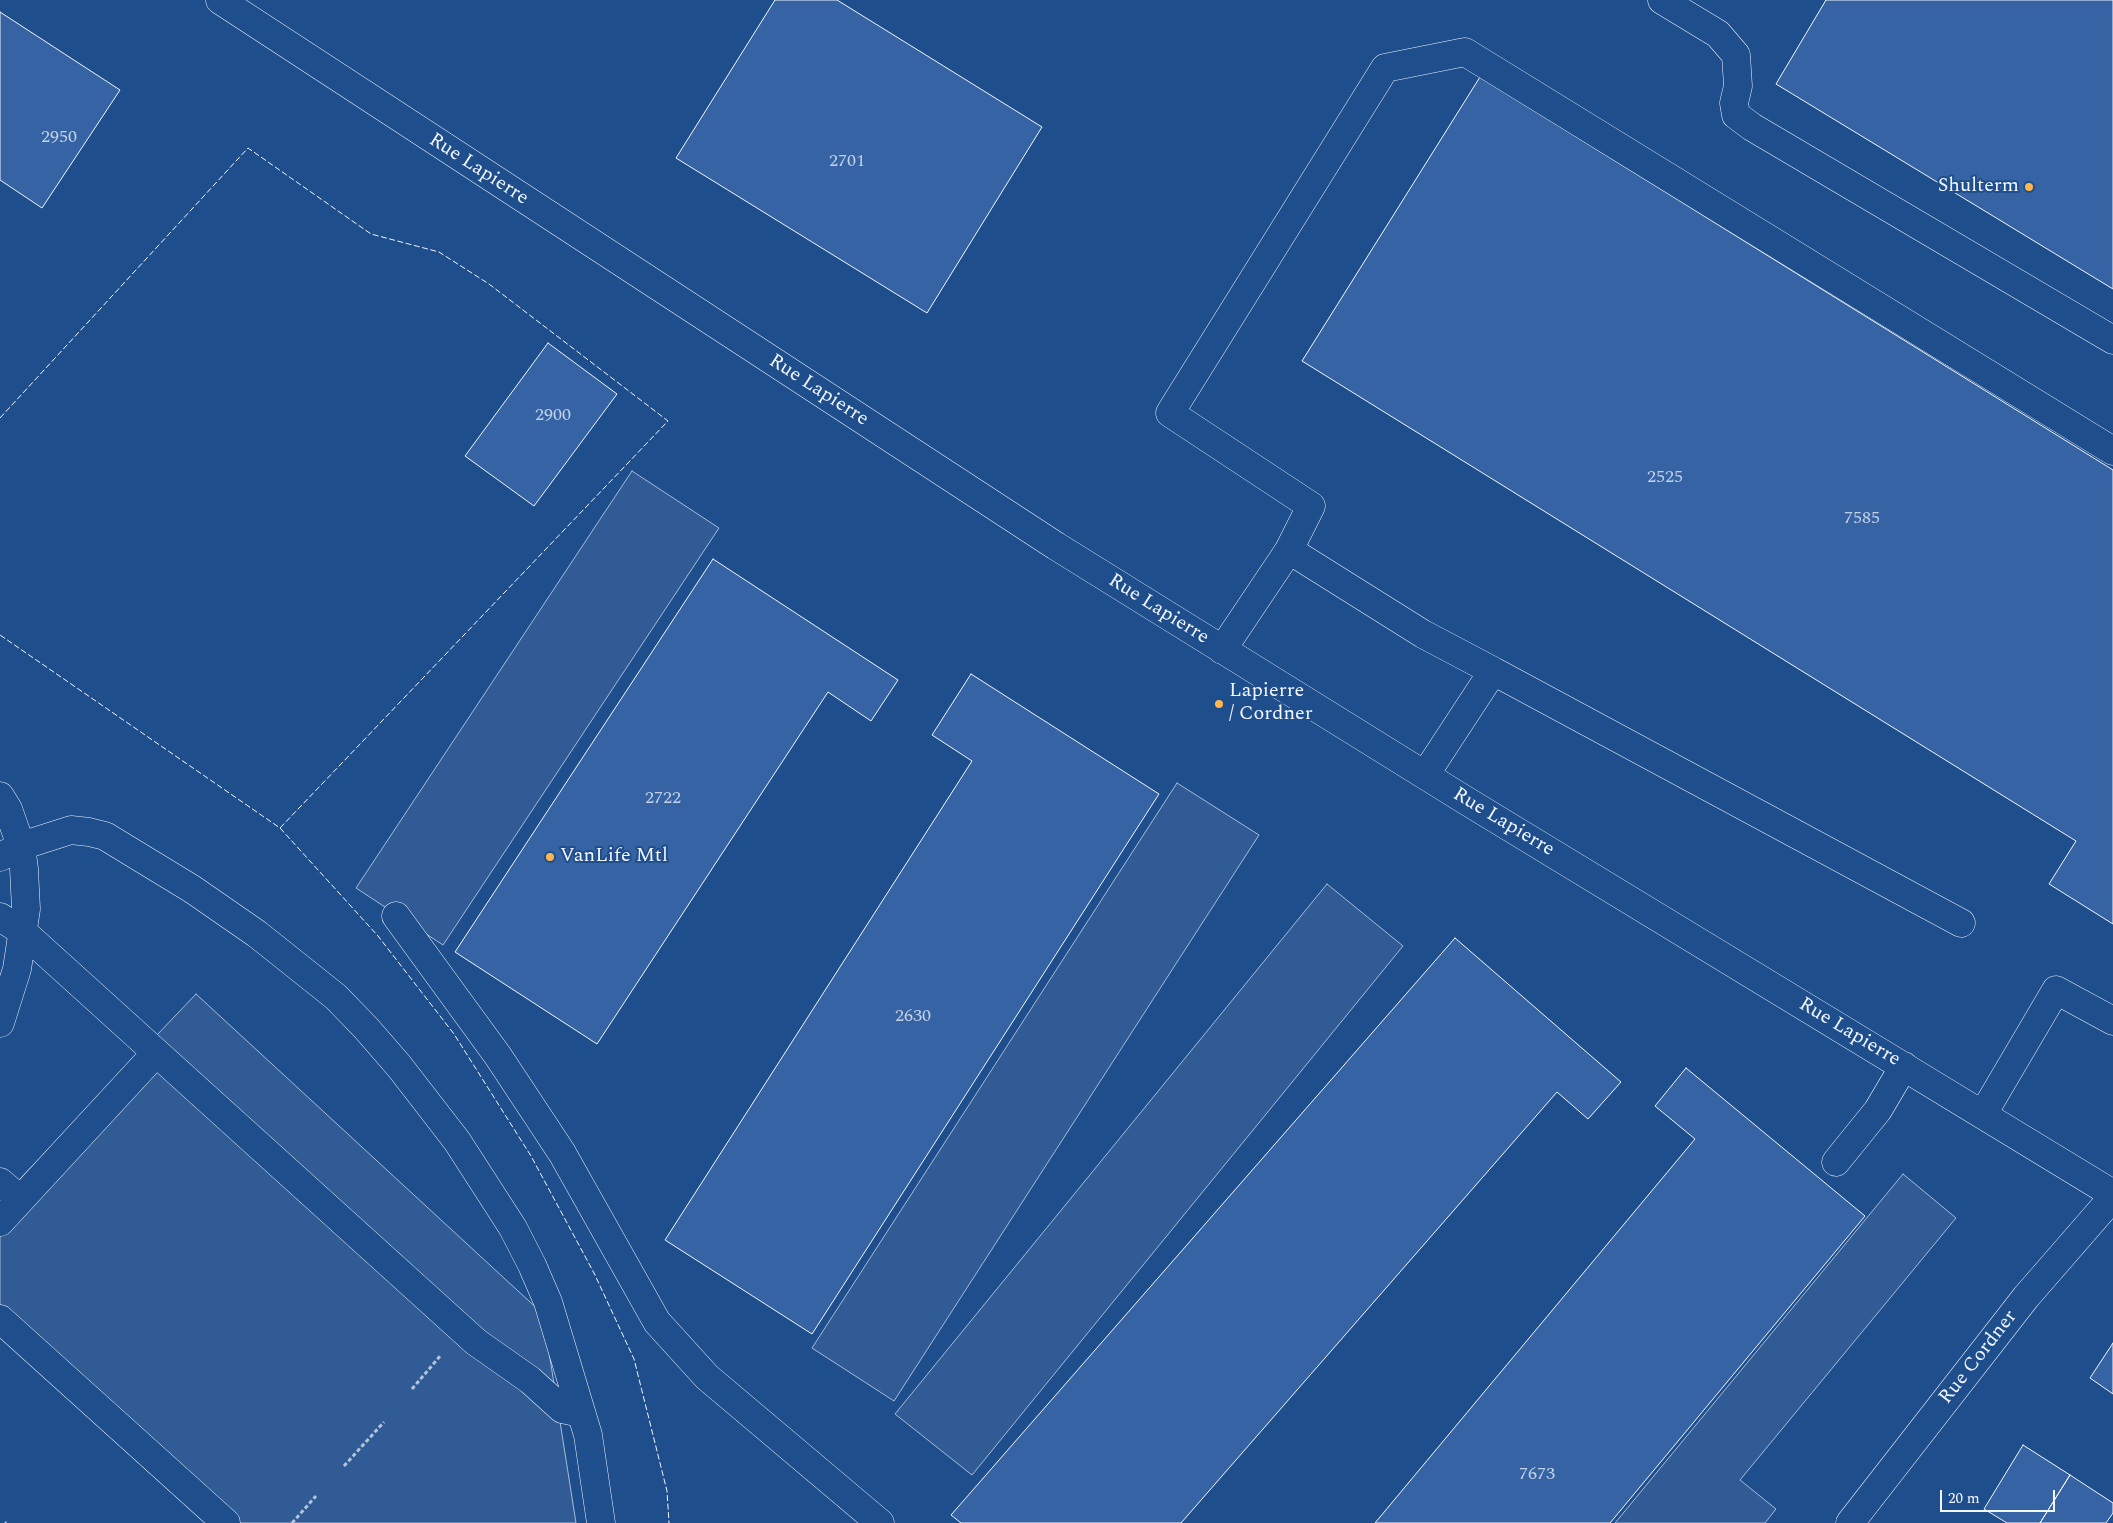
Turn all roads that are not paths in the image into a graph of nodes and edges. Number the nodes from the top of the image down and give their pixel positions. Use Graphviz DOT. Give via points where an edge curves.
graph roads {
  1 [pos="220,0"];
  2 [pos="1662,0"];
  3 [pos="2113,340"];
  4 [pos="2113,451"];
  5 [pos="1289,550"];
  6 [pos="1222,650"];
  7 [pos="1493,671"];
  8 [pos="1425,775"];
  9 [pos="0,796"];
  10 [pos="10,851"];
  11 [pos="396,916"];
  12 [pos="0,917"];
  13 [pos="1961,924"];
  14 [pos="23,932"];
  15 [pos="2113,1021"];
  16 [pos="0,1022"];
  17 [pos="156,1053"];
  18 [pos="1904,1066"];
  19 [pos="1983,1114"];
  20 [pos="1836,1162"];
  21 [pos="0,1182"];
  22 [pos="2113,1196"];
  23 [pos="20,1199"];
  24 [pos="0,1222"];
  25 [pos="0,1319"];
  26 [pos="581,1413"];
  27 [pos="1852,1522"];
  28 [pos="226,1523"];
  29 [pos="601,1523"];
  30 [pos="880,1523"];
  1 -- 6 [label="street, Rue Lapierre" via="1030,530"];
  2 -- 3 [label="street" via="1718,34 1736,55 1736,115"];
  4 -- 5 [label="street" via="1465,52 1385,68 1170,413 1311,506"];
  5 -- 6 [label="street"];
  5 -- 7 [label="street" via="1423,634"];
  6 -- 8 [label="street, Rue Lapierre"];
  7 -- 8 [label="street"];
  7 -- 13 [label="street"];
  8 -- 18 [label="street, Rue Lapierre"];
  9 -- 10 [label="street" via="8,809"];
  10 -- 14 [label="street" via="25,888"];
  10 -- 26 [label="street" via="72,830 105,836 225,912 336,997 429,1103 512,1228 548,1302"];
  11 -- 30 [label="street" via="498,1056 562,1153 657,1322 708,1377"];
  12 -- 14 [label="street"];
  14 -- 16 [label="street" via="17,969"];
  14 -- 17 [label="street"];
  15 -- 19 [label="street" via="2056,990"];
  17 -- 23 [label="street"];
  17 -- 26 [label="street" via="476,1342 530,1380 562,1409"];
  18 -- 19 [label="street, Rue Lapierre"];
  18 -- 20 [label="street" via="1880,1106"];
  19 -- 22 [label="street, Rue Lapierre"];
  21 -- 23 [label="street"];
  22 -- 27 [label="street, Rue Cordner" via="2026,1297"];
  23 -- 24 [label="street"];
  25 -- 28 [label="street"];
  26 -- 29 [label="street" via="588,1435"];
}
